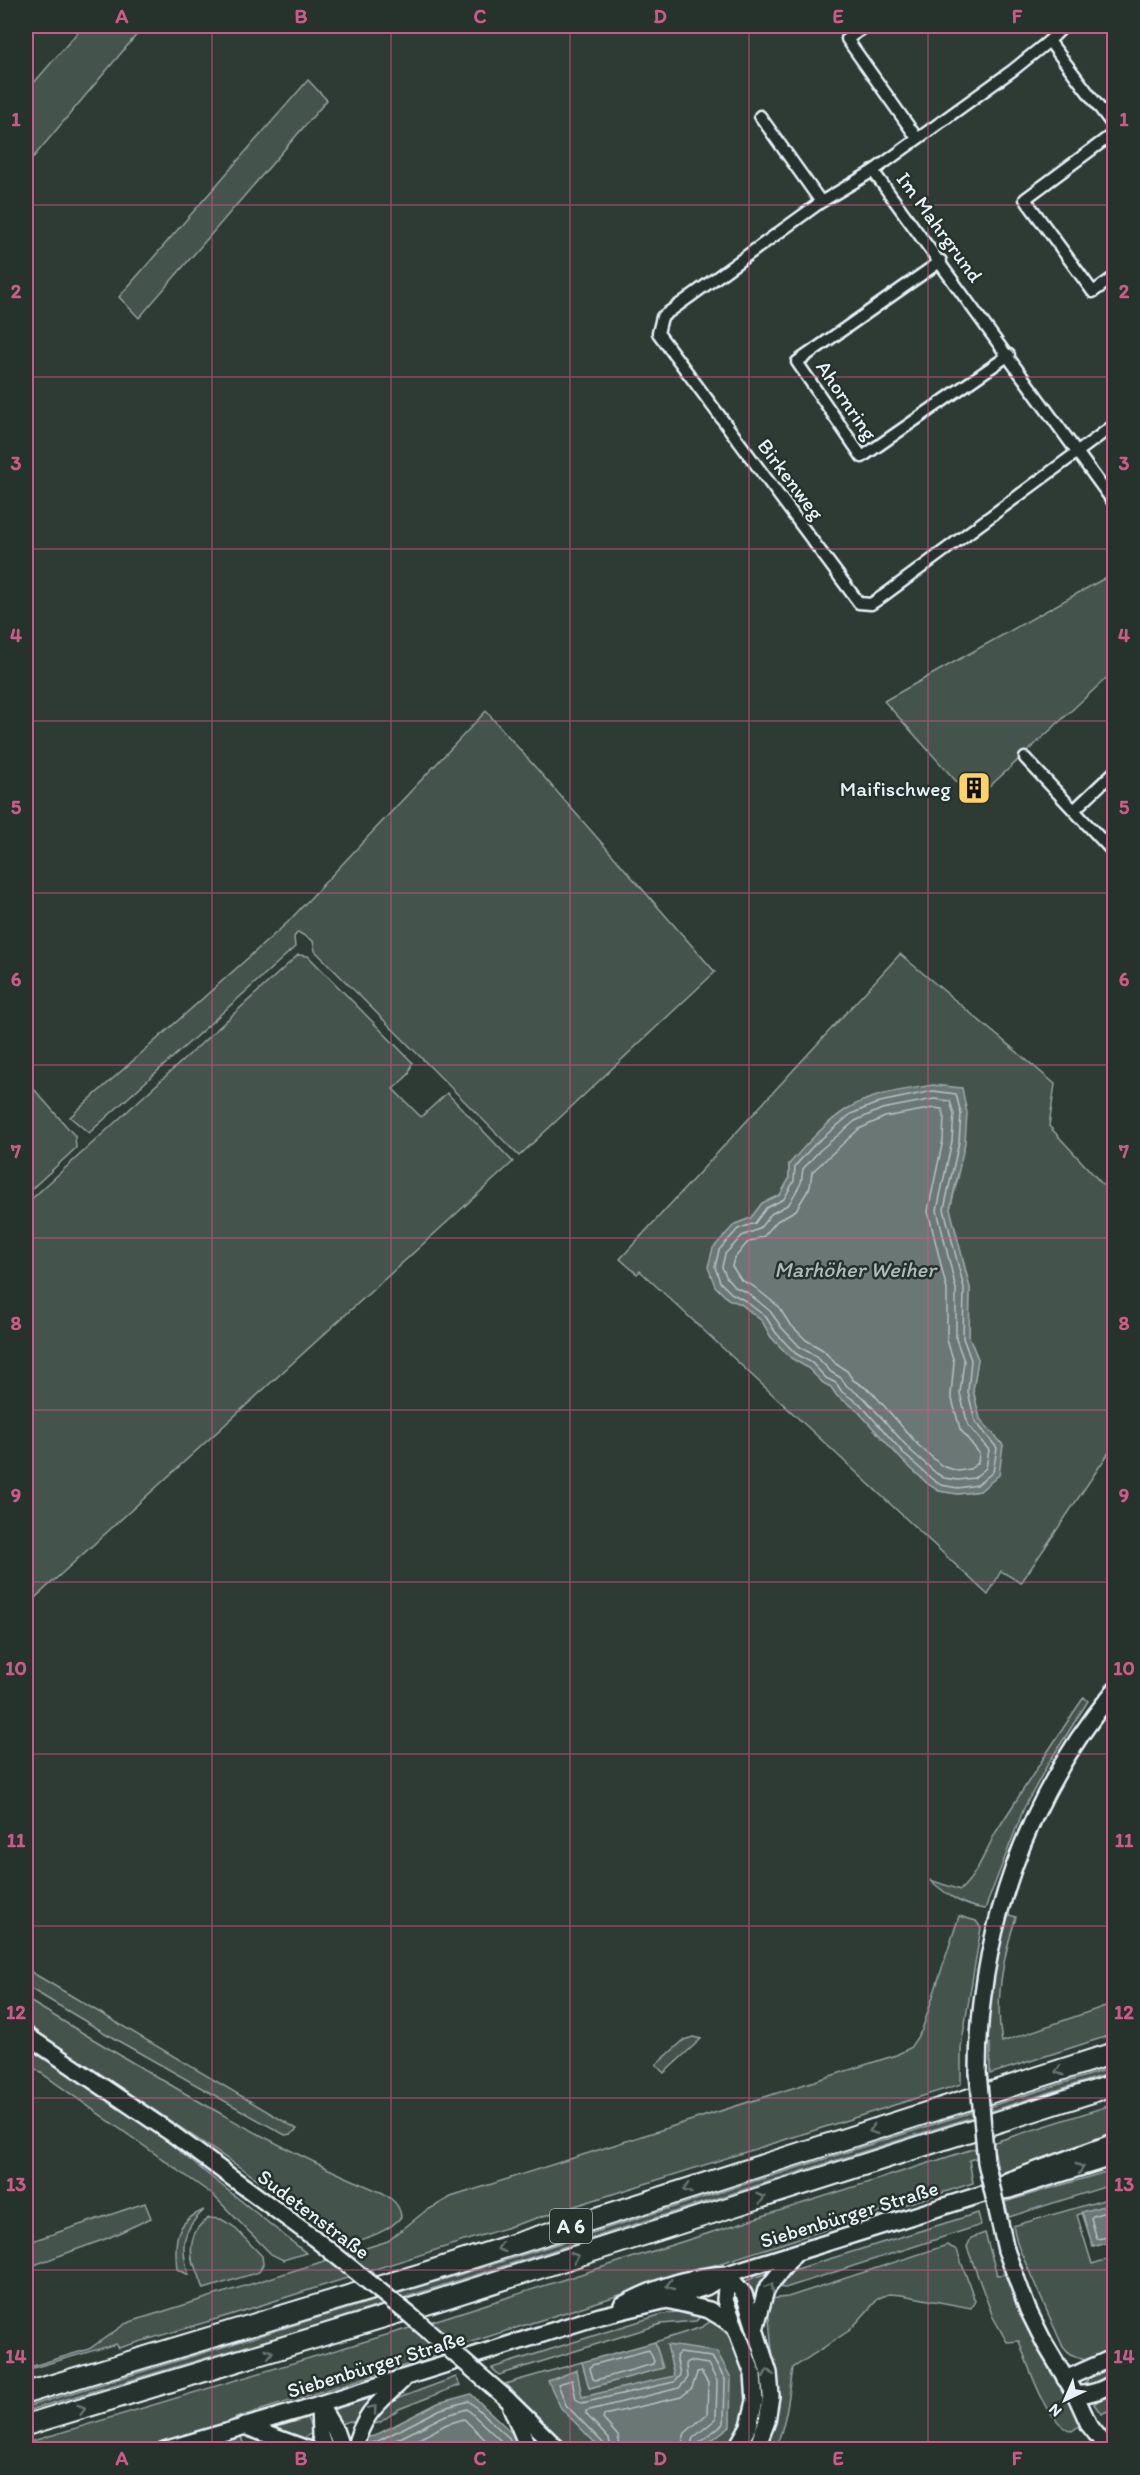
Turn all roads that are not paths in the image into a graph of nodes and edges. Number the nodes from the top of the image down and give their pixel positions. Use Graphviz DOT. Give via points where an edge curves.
graph roads {
  1 [pos="867,26"];
  2 [pos="1064,26"];
  3 [pos="1049,41"];
  4 [pos="760,116"];
  5 [pos="1114,128"];
  6 [pos="1114,134"];
  7 [pos="917,138"];
  8 [pos="873,171"];
  9 [pos="821,202"];
  10 [pos="941,261"];
  11 [pos="1114,277"];
  12 [pos="1009,355"];
  13 [pos="1114,425"];
  14 [pos="1078,452"];
  15 [pos="1114,503"];
  16 [pos="1025,758"];
  17 [pos="1114,772"];
  18 [pos="1074,810"];
  19 [pos="1114,853"];
  20 [pos="1114,1690"];
  21 [pos="26,2034"];
  22 [pos="1114,2053"];
  23 [pos="1114,2085"];
  24 [pos="1114,2142"];
  25 [pos="1111,2160"];
  26 [pos="983,2194"];
  27 [pos="794,2254"];
  28 [pos="727,2274"];
  29 [pos="667,2300"];
  30 [pos="600,2316"];
  31 [pos="735,2326"];
  32 [pos="756,2326"];
  33 [pos="1114,2357"];
  34 [pos="406,2377"];
  35 [pos="1065,2379"];
  36 [pos="1114,2382"];
  37 [pos="26,2393"];
  38 [pos="1075,2394"];
  39 [pos="507,2399"];
  40 [pos="319,2404"];
  41 [pos="26,2425"];
  42 [pos="244,2426"];
  43 [pos="1114,2440"];
  44 [pos="164,2450"];
  45 [pos="310,2450"];
  46 [pos="325,2450"];
  47 [pos="342,2450"];
  48 [pos="354,2450"];
  49 [pos="529,2450"];
  50 [pos="559,2450"];
  51 [pos="735,2450"];
  52 [pos="756,2450"];
  53 [pos="1109,2450"];
  1 -- 7 [label="street" via="847,39"];
  2 -- 3 [label="street, Im Mahrgrund"];
  3 -- 5 [label="street"];
  3 -- 7 [label="street, Im Mahrgrund"];
  4 -- 9 [label="street"];
  6 -- 11 [label="street" via="1025,199 1093,292"];
  7 -- 8 [label="street, Im Mahrgrund"];
  8 -- 9 [label="street, Birkenweg"];
  8 -- 10 [label="street, Im Mahrgrund"];
  9 -- 14 [label="street, Birkenweg" via="662,317 658,333 859,603 871,604 883,596"];
  10 -- 12 [label="street, Im Mahrgrund"];
  10 -- 12 [label="street, Ahornring" via="797,362 862,458"];
  12 -- 14 [label="street, Im Mahrgrund"];
  13 -- 14 [label="street"];
  14 -- 15 [label="street, Im Mahrgrund"];
  16 -- 18 [label="street"];
  17 -- 18 [label="street"];
  18 -- 19 [label="street"];
  20 -- 35 [label="main road, bridge" via="1055,1778 1015,1861 997,1921 980,2023 978,2069 986,2162 1006,2250 1028,2310"];
  21 -- 39 [label="main road, Sudetenstraße, bridge" via="174,2135 314,2238"];
  22 -- 37 [label="highway, A 6, one-way" via="333,2302"];
  41 -- 23 [label="highway, A 6, one-way" via="409,2310"];
  24 -- 26 [label="main road, Siebenbürger Straße"];
  26 -- 25 [label="main road, Siebenbürger Straße, one-way"];
  26 -- 27 [label="main road, Siebenbürger Straße"];
  27 -- 28 [label="main road, Siebenbürger Straße"];
  32 -- 27 [label="main road, one-way" via="766,2290"];
  28 -- 29 [label="main road, Siebenbürger Straße" via="706,2287"];
  28 -- 30 [label="main road, Siebenbürger Straße, one-way" via="701,2275 644,2293"];
  28 -- 31 [label="main road" via="725,2300"];
  28 -- 32 [label="main road" via="744,2294"];
  29 -- 30 [label="main road, Siebenbürger Straße"];
  29 -- 31 [label="main road" via="709,2310"];
  30 -- 34 [label="main road, Siebenbürger Straße"];
  31 -- 51 [label="main road" via="753,2374 755,2401 749,2426"];
  52 -- 32 [label="main road, one-way" via="771,2396"];
  33 -- 35 [label="main road"];
  34 -- 40 [label="main road, Siebenbürger Straße"];
  48 -- 34 [label="main road, one-way" via="359,2428 372,2408"];
  35 -- 38 [label="main road"];
  36 -- 38 [label="main road" via="1088,2395"];
  38 -- 43 [label="main road"];
  38 -- 53 [label="main road" via="1089,2425"];
  39 -- 49 [label="main road"];
  39 -- 50 [label="main road, Sudetenstraße"];
  40 -- 42 [label="main road, Siebenbürger Straße"];
  40 -- 46 [label="main road" via="320,2435"];
  40 -- 47 [label="main road"];
  42 -- 44 [label="main road, Siebenbürger Straße"];
  42 -- 45 [label="main road"];
}
